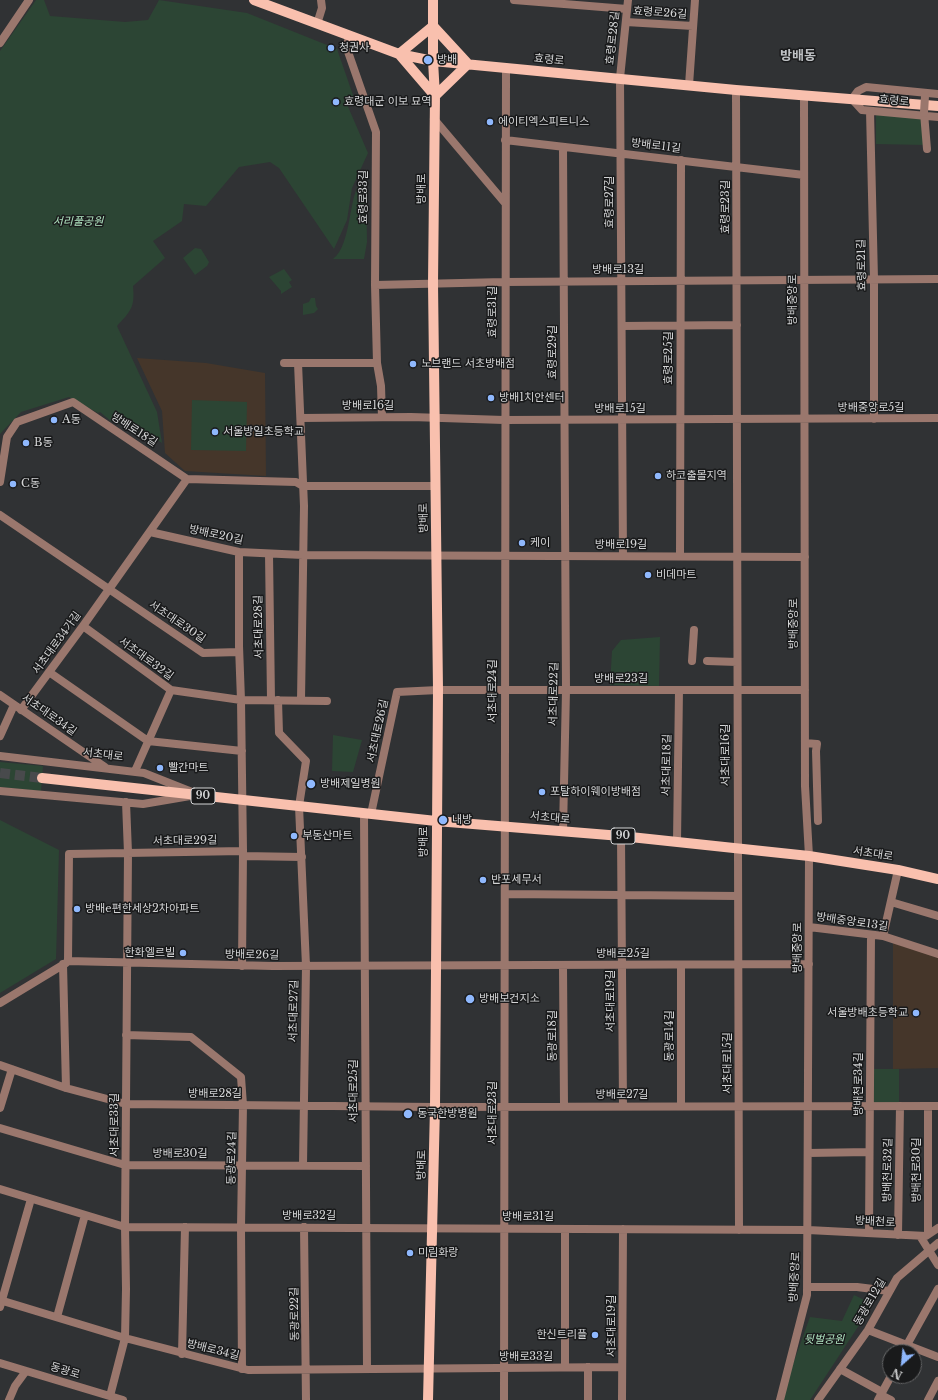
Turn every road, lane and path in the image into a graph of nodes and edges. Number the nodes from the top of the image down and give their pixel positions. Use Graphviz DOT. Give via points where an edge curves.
graph roads {
  1 [pos="28,0"];
  2 [pos="257,0"];
  3 [pos="321,0"];
  4 [pos="433,0"];
  5 [pos="514,0"];
  6 [pos="628,0"];
  7 [pos="695,0"];
  8 [pos="627,9"];
  9 [pos="626,22"];
  10 [pos="318,24"];
  11 [pos="433,26"];
  12 [pos="693,26"];
  13 [pos="350,36"];
  14 [pos="0,43"];
  15 [pos="399,54"];
  16 [pos="433,61"];
  17 [pos="468,64"];
  18 [pos="506,68"];
  19 [pos="620,78"];
  20 [pos="690,85"];
  21 [pos="736,90"];
  22 [pos="938,94"];
  23 [pos="804,95"];
  24 [pos="925,95"];
  25 [pos="435,96"];
  26 [pos="852,99"];
  27 [pos="938,106"];
  28 [pos="870,111"];
  29 [pos="924,115"];
  30 [pos="938,117"];
  31 [pos="434,119"];
  32 [pos="505,140"];
  33 [pos="563,147"];
  34 [pos="927,149"];
  35 [pos="621,153"];
  36 [pos="681,160"];
  37 [pos="736,167"];
  38 [pos="804,175"];
  39 [pos="505,203"];
  40 [pos="938,279"];
  41 [pos="737,280"];
  42 [pos="804,280"];
  43 [pos="874,280"];
  44 [pos="563,281"];
  45 [pos="622,281"];
  46 [pos="680,281"];
  47 [pos="504,282"];
  48 [pos="433,283"];
  49 [pos="375,285"];
  50 [pos="737,325"];
  51 [pos="622,326"];
  52 [pos="680,326"];
  53 [pos="298,362"];
  54 [pos="284,363"];
  55 [pos="376,363"];
  56 [pos="382,417"];
  57 [pos="301,418"];
  58 [pos="435,418"];
  59 [pos="874,418"];
  60 [pos="938,418"];
  61 [pos="680,419"];
  62 [pos="737,419"];
  63 [pos="804,419"];
  64 [pos="504,420"];
  65 [pos="564,420"];
  66 [pos="623,420"];
  67 [pos="187,479"];
  68 [pos="0,482"];
  69 [pos="303,486"];
  70 [pos="436,486"];
  71 [pos="0,515"];
  72 [pos="150,532"];
  73 [pos="239,552"];
  74 [pos="269,554"];
  75 [pos="303,555"];
  76 [pos="437,556"];
  77 [pos="623,556"];
  78 [pos="680,556"];
  79 [pos="737,556"];
  80 [pos="504,557"];
  81 [pos="565,557"];
  82 [pos="805,557"];
  83 [pos="109,590"];
  84 [pos="83,626"];
  85 [pos="694,630"];
  86 [pos="239,652"];
  87 [pos="692,660"];
  88 [pos="707,661"];
  89 [pos="737,662"];
  90 [pos="50,672"];
  91 [pos="171,690"];
  92 [pos="438,690"];
  93 [pos="504,690"];
  94 [pos="566,690"];
  95 [pos="679,690"];
  96 [pos="737,690"];
  97 [pos="805,690"];
  98 [pos="0,695"];
  99 [pos="241,700"];
  100 [pos="274,700"];
  101 [pos="300,700"];
  102 [pos="327,701"];
  103 [pos="18,707"];
  104 [pos="0,736"];
  105 [pos="148,741"];
  106 [pos="805,743"];
  107 [pos="242,751"];
  108 [pos="0,756"];
  109 [pos="105,767"];
  110 [pos="135,771"];
  111 [pos="42,778"];
  112 [pos="0,791"];
  113 [pos="198,795"];
  114 [pos="242,800"];
  115 [pos="126,802"];
  116 [pos="299,806"];
  117 [pos="368,813"];
  118 [pos="436,820"];
  119 [pos="818,821"];
  120 [pos="504,826"];
  121 [pos="563,831"];
  122 [pos="621,836"];
  123 [pos="677,842"];
  124 [pos="737,848"];
  125 [pos="128,852"];
  126 [pos="243,854"];
  127 [pos="810,856"];
  128 [pos="302,857"];
  129 [pos="898,870"];
  130 [pos="938,879"];
  131 [pos="505,894"];
  132 [pos="622,895"];
  133 [pos="738,896"];
  134 [pos="891,902"];
  135 [pos="938,916"];
  136 [pos="809,928"];
  137 [pos="871,935"];
  138 [pos="883,936"];
  139 [pos="938,954"];
  140 [pos="65,963"];
  141 [pos="127,963"];
  142 [pos="809,964"];
  143 [pos="437,965"];
  144 [pos="622,965"];
  145 [pos="681,965"];
  146 [pos="738,965"];
  147 [pos="242,966"];
  148 [pos="306,966"];
  149 [pos="364,966"];
  150 [pos="505,966"];
  151 [pos="563,966"];
  152 [pos="0,1003"];
  153 [pos="126,1035"];
  154 [pos="0,1065"];
  155 [pos="12,1069"];
  156 [pos="66,1088"];
  157 [pos="126,1104"];
  158 [pos="243,1105"];
  159 [pos="303,1106"];
  160 [pos="365,1106"];
  161 [pos="504,1106"];
  162 [pos="564,1106"];
  163 [pos="623,1106"];
  164 [pos="681,1106"];
  165 [pos="739,1106"];
  166 [pos="808,1106"];
  167 [pos="869,1106"];
  168 [pos="900,1106"];
  169 [pos="928,1106"];
  170 [pos="938,1106"];
  171 [pos="435,1107"];
  172 [pos="0,1108"];
  173 [pos="0,1128"];
  174 [pos="869,1152"];
  175 [pos="808,1153"];
  176 [pos="125,1165"];
  177 [pos="242,1165"];
  178 [pos="303,1165"];
  179 [pos="366,1166"];
  180 [pos="0,1189"];
  181 [pos="31,1199"];
  182 [pos="85,1215"];
  183 [pos="125,1227"];
  184 [pos="185,1227"];
  185 [pos="241,1227"];
  186 [pos="304,1227"];
  187 [pos="366,1227"];
  188 [pos="432,1228"];
  189 [pos="504,1228"];
  190 [pos="938,1228"];
  191 [pos="565,1229"];
  192 [pos="623,1229"];
  193 [pos="739,1230"];
  194 [pos="808,1230"];
  195 [pos="869,1233"];
  196 [pos="928,1234"];
  197 [pos="898,1235"];
  198 [pos="920,1236"];
  199 [pos="938,1243"];
  200 [pos="929,1250"];
  201 [pos="938,1265"];
  202 [pos="807,1287"];
  203 [pos="938,1289"];
  204 [pos="889,1291"];
  205 [pos="1,1302"];
  206 [pos="57,1317"];
  207 [pos="868,1330"];
  208 [pos="125,1338"];
  209 [pos="897,1344"];
  210 [pos="907,1344"];
  211 [pos="922,1353"];
  212 [pos="182,1354"];
  213 [pos="938,1357"];
  214 [pos="0,1363"];
  215 [pos="588,1367"];
  216 [pos="622,1367"];
  217 [pos="429,1368"];
  218 [pos="504,1368"];
  219 [pos="565,1368"];
  220 [pos="242,1369"];
  221 [pos="307,1369"];
  222 [pos="367,1369"];
  223 [pos="840,1369"];
  224 [pos="26,1371"];
  225 [pos="938,1381"];
  226 [pos="887,1384"];
  227 [pos="110,1396"];
  228 [pos="881,1396"];
  229 [pos="9,1400"];
  230 [pos="123,1400"];
  231 [pos="306,1400"];
  232 [pos="428,1400"];
  233 [pos="504,1400"];
  234 [pos="588,1400"];
  235 [pos="622,1400"];
  236 [pos="780,1400"];
  237 [pos="818,1400"];
  238 [pos="891,1400"];
  239 [pos="928,1400"];
  1 -- 14 [label="street"];
  2 -- 10 [label="main road, 효령로"];
  3 -- 10 [label="street"];
  4 -- 11 [label="main road, 방배로"];
  5 -- 8 [label="street"];
  6 -- 8 [label="street, 효령로28길"];
  7 -- 12 [label="street, 효령로26길"];
  8 -- 9 [label="street, 효령로28길"];
  9 -- 12 [label="street, 효령로26길"];
  9 -- 19 [label="street, 효령로28길"];
  10 -- 13 [label="main road, 효령로"];
  11 -- 15 [label="main road"];
  11 -- 16 [label="main road, 방배로"];
  11 -- 17 [label="main road"];
  12 -- 20 [label="street, 효령로26길"];
  13 -- 15 [label="main road, 효령로"];
  13 -- 49 [label="street, 효령로33길" via="346,46 376,132"];
  15 -- 16 [label="main road, 효령로"];
  15 -- 25 [label="main road"];
  16 -- 17 [label="main road, 효령로"];
  16 -- 25 [label="main road, 방배로"];
  17 -- 18 [label="main road, 효령로"];
  17 -- 25 [label="main road"];
  18 -- 19 [label="main road, 효령로"];
  18 -- 32 [label="street, 효령로31길"];
  19 -- 20 [label="main road, 효령로"];
  19 -- 35 [label="street, 효령로27길"];
  20 -- 21 [label="main road, 효령로"];
  21 -- 23 [label="main road, 효령로"];
  21 -- 37 [label="street, 효령로23길"];
  22 -- 24 [label="street, 효령로"];
  23 -- 26 [label="main road, 효령로"];
  23 -- 38 [label="street, 방배중앙로"];
  24 -- 26 [label="street, 효령로" via="866,87 858,91"];
  24 -- 29 [label="street, bridge"];
  25 -- 31 [label="main road, 방배로"];
  26 -- 27 [label="main road, 효령로"];
  26 -- 28 [label="street, 효령로" via="859,108"];
  28 -- 29 [label="street, 효령로"];
  28 -- 43 [label="street, 효령로21길"];
  29 -- 30 [label="street, 효령로"];
  29 -- 34 [label="street"];
  31 -- 39 [label="street"];
  31 -- 48 [label="main road, 방배로"];
  32 -- 33 [label="street, 방배로11길"];
  32 -- 39 [label="street, 효령로31길"];
  33 -- 35 [label="street, 방배로11길"];
  33 -- 44 [label="street, 효령로29길"];
  35 -- 36 [label="street, 방배로11길"];
  35 -- 45 [label="street, 효령로27길"];
  36 -- 37 [label="street, 방배로11길"];
  36 -- 46 [label="street, 효령로25길"];
  37 -- 38 [label="street, 방배로11길"];
  37 -- 41 [label="street, 효령로23길"];
  38 -- 42 [label="street, 방배중앙로"];
  39 -- 47 [label="street, 효령로31길"];
  40 -- 43 [label="street, 방배로13길"];
  41 -- 42 [label="street, 방배로13길"];
  41 -- 46 [label="street, 방배로13길"];
  41 -- 50 [label="street, 효령로23길"];
  42 -- 43 [label="street, 방배로13길"];
  42 -- 63 [label="street, 방배중앙로"];
  43 -- 59 [label="street, 효령로21길"];
  44 -- 45 [label="street, 방배로13길"];
  44 -- 47 [label="street, 방배로13길"];
  44 -- 65 [label="street, 효령로29길"];
  45 -- 46 [label="street, 방배로13길"];
  45 -- 51 [label="street, 효령로27길"];
  46 -- 52 [label="street, 효령로25길"];
  47 -- 48 [label="street, 방배로13길"];
  47 -- 64 [label="street, 효령로31길"];
  48 -- 49 [label="street"];
  48 -- 58 [label="main road, 방배로"];
  49 -- 55 [label="street, 효령로33길"];
  50 -- 52 [label="street"];
  50 -- 62 [label="street, 효령로23길"];
  51 -- 52 [label="street"];
  51 -- 66 [label="street, 효령로27길"];
  52 -- 61 [label="street, 효령로25길"];
  53 -- 54 [label="street"];
  53 -- 55 [label="street"];
  53 -- 57 [label="street"];
  55 -- 56 [label="street, 효령로33길" via="381,386"];
  56 -- 57 [label="street, 방배로16길"];
  56 -- 58 [label="street, 방배로16길"];
  57 -- 69 [label="street"];
  58 -- 64 [label="street, 방배로15길"];
  58 -- 70 [label="main road, 방배로"];
  59 -- 60 [label="street, 방배중앙로5길"];
  59 -- 63 [label="street, 방배중앙로5길"];
  61 -- 62 [label="street, 방배로15길"];
  61 -- 66 [label="street, 방배로15길"];
  61 -- 78 [label="street, 효령로25길"];
  62 -- 63 [label="street, 방배로15길"];
  62 -- 79 [label="street, 효령로23길"];
  63 -- 82 [label="street, 방배중앙로"];
  64 -- 65 [label="street, 방배로15길"];
  64 -- 80 [label="street, 효령로31길"];
  65 -- 66 [label="street, 방배로15길"];
  65 -- 81 [label="street, 효령로29길"];
  66 -- 77 [label="street, 효령로27길"];
  67 -- 68 [label="street, 방배로18길" via="73,402 17,422 7,437"];
  67 -- 69 [label="street" via="296,482"];
  67 -- 72 [label="street, 서초대로34가길"];
  69 -- 70 [label="street"];
  69 -- 75 [label="street"];
  70 -- 76 [label="main road, 방배로"];
  71 -- 83 [label="street"];
  72 -- 73 [label="street, 방배로20길"];
  72 -- 83 [label="street, 서초대로34가길"];
  73 -- 74 [label="street, 방배로20길"];
  73 -- 86 [label="street"];
  74 -- 75 [label="street, 방배로20길"];
  74 -- 100 [label="street, 서초대로28길"];
  75 -- 76 [label="street, 방배로20길"];
  75 -- 101 [label="street"];
  76 -- 80 [label="street, 방배로19길"];
  76 -- 92 [label="main road, 방배로"];
  77 -- 78 [label="street, 방배로19길"];
  77 -- 81 [label="street, 방배로19길"];
  78 -- 79 [label="street, 방배로19길"];
  79 -- 82 [label="street, 방배로19길"];
  79 -- 89 [label="street, 서초대로16길"];
  80 -- 81 [label="street, 방배로19길"];
  80 -- 93 [label="street, 서초대로24길"];
  81 -- 94 [label="street, 서초대로22길"];
  82 -- 97 [label="street, 방배중앙로"];
  83 -- 84 [label="street, 서초대로34가길"];
  83 -- 86 [label="street, 서초대로30길" via="204,653"];
  84 -- 90 [label="street, 서초대로34가길"];
  84 -- 91 [label="street, 서초대로32길"];
  85 -- 87 [label="street"];
  86 -- 99 [label="street"];
  88 -- 89 [label="street"];
  89 -- 96 [label="street, 서초대로16길"];
  90 -- 103 [label="street, 서초대로34가길"];
  90 -- 105 [label="street"];
  91 -- 99 [label="street"];
  91 -- 105 [label="street, 서초대로32길"];
  92 -- 93 [label="street, 방배로23길"];
  92 -- 117 [label="street, 서초대로26길" via="397,692"];
  92 -- 118 [label="main road, 방배로"];
  93 -- 94 [label="street, 방배로23길"];
  93 -- 120 [label="street, 서초대로24길"];
  94 -- 95 [label="street, 방배로23길"];
  94 -- 121 [label="street, 서초대로22길"];
  95 -- 96 [label="street, 방배로23길"];
  95 -- 123 [label="street, 서초대로18길"];
  96 -- 97 [label="street, 방배로23길"];
  96 -- 124 [label="street, 서초대로16길"];
  97 -- 106 [label="street, 방배중앙로"];
  98 -- 103 [label="street, 서초대로34길"];
  99 -- 100 [label="street"];
  99 -- 107 [label="street"];
  100 -- 101 [label="street"];
  100 -- 116 [label="street, 서초대로28길" via="279,733 306,761"];
  101 -- 102 [label="street"];
  103 -- 104 [label="street"];
  103 -- 109 [label="street, 서초대로34길"];
  105 -- 107 [label="street"];
  105 -- 110 [label="street, 서초대로32길"];
  106 -- 119 [label="street" via="818,744"];
  106 -- 127 [label="street, 방배중앙로"];
  107 -- 114 [label="street"];
  108 -- 109 [label="street, 서초대로"];
  109 -- 110 [label="street, 서초대로"];
  110 -- 113 [label="street, 서초대로"];
  111 -- 113 [label="main road, 서초대로 / 90"];
  112 -- 115 [label="street, 서초대로"];
  113 -- 114 [label="main road, 서초대로 / 90"];
  113 -- 115 [label="street, 서초대로" via="143,804"];
  114 -- 116 [label="main road, 서초대로 / 90"];
  114 -- 126 [label="street"];
  115 -- 125 [label="street, 서초대로33길"];
  116 -- 117 [label="main road, 서초대로 / 90"];
  116 -- 128 [label="street, 서초대로27길"];
  117 -- 118 [label="main road, 서초대로 / 90"];
  117 -- 149 [label="street, 서초대로25길"];
  118 -- 120 [label="main road, 서초대로 / 90"];
  118 -- 143 [label="main road, 방배로"];
  120 -- 121 [label="main road, 서초대로 / 90"];
  120 -- 131 [label="street, 서초대로23길"];
  121 -- 122 [label="main road, 서초대로 / 90"];
  122 -- 123 [label="main road, 서초대로 / 90"];
  122 -- 132 [label="street, 서초대로19길"];
  123 -- 124 [label="main road, 서초대로 / 90"];
  124 -- 127 [label="main road, 서초대로 / 90"];
  124 -- 133 [label="street, 서초대로15길"];
  125 -- 126 [label="street, 서초대로29길"];
  125 -- 140 [label="street" via="69,854"];
  125 -- 141 [label="street, 서초대로33길"];
  126 -- 128 [label="street"];
  126 -- 147 [label="street"];
  127 -- 129 [label="main road, 서초대로 / 90"];
  127 -- 136 [label="street, 방배중앙로"];
  128 -- 148 [label="street, 서초대로27길"];
  129 -- 130 [label="main road, 서초대로 / 90"];
  129 -- 134 [label="street, 서초대로"];
  131 -- 132 [label="street"];
  131 -- 150 [label="street, 서초대로23길"];
  132 -- 133 [label="street"];
  132 -- 144 [label="street, 서초대로19길"];
  133 -- 146 [label="street, 서초대로15길"];
  134 -- 135 [label="street"];
  134 -- 138 [label="street, 서초대로"];
  136 -- 137 [label="street, 방배중앙로13길"];
  136 -- 142 [label="street, 방배중앙로"];
  137 -- 138 [label="street, 방배중앙로13길"];
  137 -- 167 [label="street, 방배천로34길"];
  138 -- 139 [label="street, 방배중앙로13길"];
  140 -- 141 [label="street, 방배로26길"];
  140 -- 152 [label="street"];
  140 -- 156 [label="street"];
  141 -- 147 [label="street, 방배로26길"];
  141 -- 153 [label="street, 서초대로33길"];
  142 -- 146 [label="street, 방배로25길"];
  142 -- 166 [label="street, 방배중앙로"];
  143 -- 149 [label="street, 방배로26길"];
  143 -- 150 [label="street, 방배로25길"];
  143 -- 171 [label="main road, 방배로"];
  144 -- 145 [label="street, 방배로25길"];
  144 -- 151 [label="street, 방배로25길"];
  144 -- 163 [label="street, 서초대로19길"];
  145 -- 146 [label="street, 방배로25길"];
  145 -- 164 [label="street, 동광로14길"];
  146 -- 165 [label="street, 서초대로15길"];
  147 -- 148 [label="street, 방배로26길"];
  148 -- 149 [label="street, 방배로26길"];
  148 -- 159 [label="street, 서초대로27길"];
  149 -- 160 [label="street, 서초대로25길"];
  150 -- 151 [label="street, 방배로25길"];
  150 -- 161 [label="street, 서초대로23길"];
  151 -- 162 [label="street, 동광로18길"];
  153 -- 157 [label="street, 서초대로33길"];
  153 -- 158 [label="street, 동광로24길" via="191,1037 241,1076"];
  154 -- 155 [label="street, 방배로28길"];
  155 -- 156 [label="street, 방배로28길"];
  155 -- 172 [label="street"];
  156 -- 157 [label="street, 방배로28길"];
  157 -- 158 [label="street, 방배로28길"];
  157 -- 176 [label="street, 서초대로33길"];
  158 -- 159 [label="street, 방배로28길"];
  158 -- 177 [label="street, 동광로24길"];
  159 -- 160 [label="street, 방배로28길"];
  159 -- 178 [label="street, 서초대로27길"];
  160 -- 171 [label="street, 방배로28길"];
  160 -- 179 [label="street, 서초대로25길"];
  161 -- 162 [label="street, 방배로27길"];
  161 -- 171 [label="street, 방배로27길"];
  161 -- 189 [label="street, 서초대로23길"];
  162 -- 163 [label="street, 방배로27길"];
  163 -- 164 [label="street, 방배로27길"];
  164 -- 165 [label="street, 방배로27길"];
  165 -- 166 [label="street, 방배로27길"];
  165 -- 193 [label="street, 서초대로15길"];
  166 -- 167 [label="street, 방배로27길"];
  166 -- 175 [label="street, 방배중앙로"];
  167 -- 168 [label="street, 방배로27길"];
  167 -- 174 [label="street, 방배천로34길"];
  168 -- 169 [label="street, 방배로27길"];
  168 -- 197 [label="street, 방배천로32길"];
  169 -- 170 [label="street, 방배로27길"];
  169 -- 196 [label="street, 방배천로30길"];
  171 -- 188 [label="main road, 방배로"];
  173 -- 176 [label="street, 방배로30길"];
  174 -- 175 [label="street"];
  174 -- 195 [label="street, 방배천로34길"];
  175 -- 194 [label="street, 방배중앙로"];
  176 -- 177 [label="street, 방배로30길"];
  176 -- 183 [label="street, 서초대로33길"];
  177 -- 178 [label="street, 방배로30길"];
  177 -- 185 [label="street, 동광로24길"];
  178 -- 179 [label="street, 방배로30길"];
  179 -- 187 [label="street, 서초대로25길"];
  180 -- 181 [label="street, 방배로32길"];
  181 -- 182 [label="street, 방배로32길"];
  181 -- 205 [label="street"];
  182 -- 183 [label="street, 방배로32길"];
  182 -- 206 [label="street"];
  183 -- 184 [label="street, 방배로32길"];
  183 -- 208 [label="street, 서초대로33길"];
  184 -- 185 [label="street, 방배로32길"];
  184 -- 212 [label="street"];
  185 -- 186 [label="street, 방배로32길"];
  185 -- 220 [label="street, 동광로24길"];
  186 -- 187 [label="street, 방배로32길"];
  186 -- 221 [label="street, 동광로22길"];
  187 -- 188 [label="street, 방배로32길"];
  187 -- 222 [label="street, 서초대로25길"];
  188 -- 189 [label="street, 방배로31길"];
  188 -- 217 [label="main road, 방배로"];
  189 -- 191 [label="street, 방배로31길"];
  189 -- 218 [label="street, 서초대로23길"];
  190 -- 196 [label="street, 방배천로"];
  191 -- 192 [label="street, 방배로31길"];
  191 -- 219 [label="street"];
  192 -- 193 [label="street, 방배로31길"];
  192 -- 216 [label="street, 서초대로19길"];
  193 -- 194 [label="street"];
  194 -- 195 [label="street, 방배천로"];
  194 -- 202 [label="street, 방배중앙로"];
  195 -- 197 [label="street, 방배천로"];
  196 -- 198 [label="street, 방배천로"];
  197 -- 198 [label="street, 방배천로"];
  198 -- 200 [label="street"];
  199 -- 200 [label="street, 동광로12길"];
  200 -- 201 [label="street"];
  200 -- 204 [label="street, 동광로12길" via="897,1278"];
  202 -- 204 [label="street" via="857,1287"];
  202 -- 236 [label="street, 방배중앙로" via="803,1315"];
  203 -- 210 [label="street"];
  204 -- 207 [label="street, 동광로12길"];
  205 -- 206 [label="street, 방배로34길"];
  206 -- 208 [label="street, 방배로34길"];
  207 -- 209 [label="street"];
  207 -- 223 [label="street, 동광로12길"];
  208 -- 212 [label="street, 방배로34길"];
  208 -- 227 [label="street, 서초대로33길"];
  211 -- 213 [label="street"];
  212 -- 220 [label="street, 방배로34길"];
  214 -- 224 [label="street, 동광로"];
  215 -- 216 [label="street, 방배로33길"];
  215 -- 219 [label="street, 방배로33길"];
  215 -- 234 [label="street"];
  216 -- 235 [label="street, 서초대로19길"];
  217 -- 218 [label="street, 방배로33길"];
  217 -- 222 [label="street, 방배로34길"];
  217 -- 232 [label="main road, 방배로"];
  218 -- 219 [label="street, 방배로33길"];
  218 -- 233 [label="street, 서초대로23길"];
  220 -- 221 [label="street, 방배로34길"];
  221 -- 222 [label="street, 방배로34길"];
  221 -- 231 [label="street, 동광로22길"];
  223 -- 228 [label="street"];
  223 -- 237 [label="street, 동광로12길"];
  224 -- 227 [label="street, 동광로"];
  224 -- 229 [label="street"];
  225 -- 239 [label="street"];
  226 -- 228 [label="street"];
  227 -- 230 [label="street, 동광로"];
  228 -- 238 [label="street"];
}
